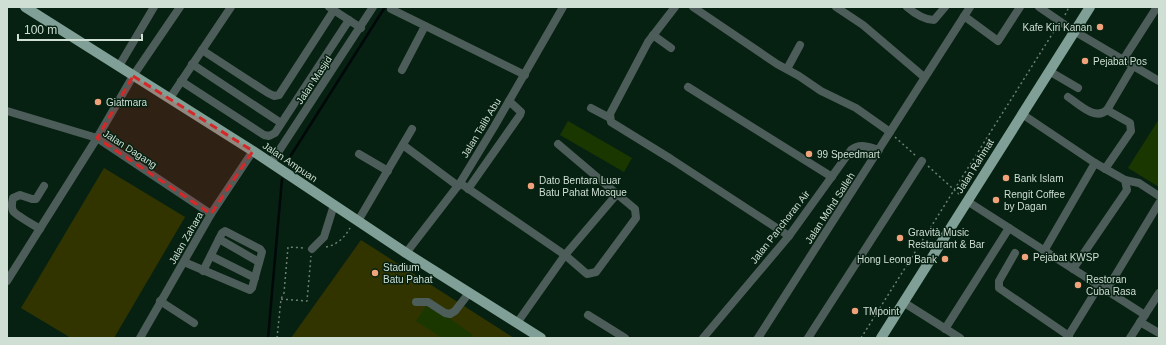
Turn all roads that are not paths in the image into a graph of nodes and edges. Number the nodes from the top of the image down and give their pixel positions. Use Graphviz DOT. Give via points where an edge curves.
graph roads {
  1 [pos="25,7"];
  2 [pos="154,7"];
  3 [pos="180,7"];
  4 [pos="231,7"];
  5 [pos="374,7"];
  6 [pos="563,7"];
  7 [pos="675,7"];
  8 [pos="693,7"];
  9 [pos="836,7"];
  10 [pos="907,7"];
  11 [pos="945,7"];
  12 [pos="970,7"];
  13 [pos="1020,7"];
  14 [pos="1039,7"];
  15 [pos="1090,7"];
  16 [pos="1156,7"];
  17 [pos="332,9"];
  18 [pos="391,9"];
  19 [pos="964,16"];
  20 [pos="349,20"];
  21 [pos="425,26"];
  22 [pos="361,28"];
  23 [pos="1074,31"];
  24 [pos="653,35"];
  25 [pos="800,45"];
  26 [pos="671,48"];
  27 [pos="202,50"];
  28 [pos="1123,60"];
  29 [pos="192,64"];
  30 [pos="119,66"];
  31 [pos="1133,66"];
  32 [pos="787,69"];
  33 [pos="402,70"];
  34 [pos="1049,71"];
  35 [pos="524,75"];
  36 [pos="133,76"];
  37 [pos="924,77"];
  38 [pos="181,81"];
  39 [pos="1159,81"];
  40 [pos="688,87"];
  41 [pos="1078,88"];
  42 [pos="1068,97"];
  43 [pos="170,98"];
  44 [pos="509,101"];
  45 [pos="591,108"];
  46 [pos="1107,110"];
  47 [pos="7,111"];
  48 [pos="1022,114"];
  49 [pos="610,118"];
  50 [pos="282,123"];
  51 [pos="412,129"];
  52 [pos="890,132"];
  53 [pos="97,138"];
  54 [pos="558,144"];
  55 [pos="403,145"];
  56 [pos="879,150"];
  57 [pos="253,151"];
  58 [pos="359,154"];
  59 [pos="922,161"];
  60 [pos="271,163"];
  61 [pos="1095,163"];
  62 [pos="1105,169"];
  63 [pos="388,171"];
  64 [pos="832,177"];
  65 [pos="1126,183"];
  66 [pos="459,184"];
  67 [pos="44,186"];
  68 [pos="468,189"];
  69 [pos="617,194"];
  70 [pos="1159,196"];
  71 [pos="967,201"];
  72 [pos="1159,203"];
  73 [pos="334,205"];
  74 [pos="211,214"];
  75 [pos="357,220"];
  76 [pos="1009,228"];
  77 [pos="40,229"];
  78 [pos="789,236"];
  79 [pos="312,249"];
  80 [pos="1044,251"];
  81 [pos="406,253"];
  82 [pos="1015,253"];
  83 [pos="565,255"];
  84 [pos="211,256"];
  85 [pos="184,262"];
  86 [pos="1073,269"];
  87 [pos="203,271"];
  88 [pos="255,278"];
  89 [pos="7,281"];
  90 [pos="1103,288"];
  91 [pos="469,293"];
  92 [pos="1159,293"];
  93 [pos="160,301"];
  94 [pos="416,302"];
  95 [pos="903,302"];
  96 [pos="588,315"];
  97 [pos="1142,319"];
  98 [pos="516,323"];
  99 [pos="194,324"];
  100 [pos="945,329"];
  101 [pos="1159,333"];
  102 [pos="1068,337"];
  103 [pos="140,338"];
  104 [pos="541,338"];
  105 [pos="625,338"];
  106 [pos="703,338"];
  107 [pos="758,338"];
  108 [pos="808,338"];
  109 [pos="881,338"];
  110 [pos="960,338"];
  111 [pos="1130,338"];
  1 -- 30 [label="main road, Jalan Ampuan"];
  2 -- 30 [label="street"];
  3 -- 36 [label="street"];
  4 -- 27 [label="street"];
  5 -- 22 [label="street, Jalan Masjid"];
  6 -- 35 [label="street, Jalan Talib Abu"];
  7 -- 24 [label="street"];
  8 -- 32 [label="street"];
  9 -- 37 [label="street" via="863,25"];
  10 -- 11 [label="street" via="925,19 934,20"];
  12 -- 19 [label="street, Jalan Mohd Salleh"];
  13 -- 19 [label="street" via="998,41"];
  14 -- 23 [label="street"];
  15 -- 23 [label="main road, Jalan Rahmat"];
  16 -- 28 [label="street"];
  17 -- 20 [label="street"];
  17 -- 27 [label="street" via="279,95 268,93"];
  18 -- 21 [label="street"];
  19 -- 37 [label="street, Jalan Mohd Salleh"];
  20 -- 22 [label="street"];
  20 -- 50 [label="street"];
  21 -- 33 [label="street"];
  21 -- 35 [label="street"];
  22 -- 60 [label="street, Jalan Masjid"];
  23 -- 28 [label="street"];
  23 -- 34 [label="main road, Jalan Rahmat"];
  24 -- 26 [label="street"];
  24 -- 49 [label="street" via="617,100"];
  25 -- 32 [label="street"];
  27 -- 29 [label="street"];
  28 -- 31 [label="street"];
  29 -- 38 [label="street"];
  29 -- 50 [label="street"];
  30 -- 36 [label="main road, Jalan Ampuan"];
  31 -- 39 [label="street"];
  31 -- 46 [label="street"];
  32 -- 52 [label="street" via="856,108"];
  34 -- 41 [label="street"];
  34 -- 48 [label="main road, Jalan Rahmat"];
  35 -- 44 [label="street, Jalan Talib Abu"];
  36 -- 43 [label="main road, Jalan Ampuan"];
  36 -- 53 [label="street"];
  37 -- 52 [label="street, Jalan Mohd Salleh"];
  38 -- 43 [label="street"];
  38 -- 50 [label="street" via="264,134 269,136 275,133"];
  40 -- 64 [label="street"];
  42 -- 46 [label="street" via="1093,113 1099,114"];
  43 -- 57 [label="main road, Jalan Ampuan"];
  44 -- 66 [label="street, Jalan Talib Abu"];
  44 -- 68 [label="street" via="521,112 520,115"];
  45 -- 49 [label="street"];
  46 -- 62 [label="street" via="1132,126"];
  47 -- 53 [label="street, Jalan Dagang"];
  48 -- 61 [label="street"];
  48 -- 71 [label="main road, Jalan Rahmat"];
  49 -- 78 [label="street" via="611,122"];
  51 -- 55 [label="street"];
  52 -- 56 [label="street, Jalan Mohd Salleh"];
  53 -- 74 [label="street, Jalan Dagang"];
  53 -- 77 [label="street"];
  54 -- 69 [label="street"];
  55 -- 63 [label="street"];
  55 -- 66 [label="street"];
  56 -- 64 [label="street, Jalan Panchoran Air" via="855,146"];
  56 -- 107 [label="street, Jalan Mohd Salleh"];
  57 -- 60 [label="main road, Jalan Ampuan"];
  57 -- 74 [label="street, Jalan Zahara"];
  58 -- 63 [label="street"];
  59 -- 108 [label="street"];
  60 -- 73 [label="main road, Jalan Ampuan"];
  61 -- 62 [label="street"];
  61 -- 80 [label="street"];
  62 -- 65 [label="street"];
  63 -- 75 [label="street"];
  64 -- 78 [label="street, Jalan Panchoran Air"];
  65 -- 70 [label="street" via="1140,183"];
  65 -- 86 [label="street" via="1127,190"];
  66 -- 68 [label="street"];
  66 -- 81 [label="street, Jalan Talib Abu"];
  67 -- 77 [label="street" via="36,199 20,195 13,198 12,202 14,213"];
  68 -- 83 [label="street"];
  69 -- 83 [label="street"];
  69 -- 83 [label="street" via="635,209 636,218 596,272 587,274"];
  71 -- 76 [label="street"];
  71 -- 95 [label="main road, Jalan Rahmat"];
  72 -- 90 [label="street"];
  73 -- 75 [label="main road, Jalan Ampuan"];
  73 -- 79 [label="street" via="324,238"];
  74 -- 85 [label="street, Jalan Zahara"];
  75 -- 81 [label="main road, Jalan Ampuan"];
  76 -- 80 [label="street"];
  76 -- 100 [label="street"];
  77 -- 89 [label="street"];
  78 -- 106 [label="street, Jalan Panchoran Air"];
  80 -- 86 [label="street"];
  81 -- 91 [label="main road, Jalan Ampuan"];
  82 -- 102 [label="street" via="999,281 999,288"];
  83 -- 98 [label="street"];
  84 -- 87 [label="street"];
  84 -- 88 [label="street"];
  84 -- 88 [label="street" via="219,239 259,262"];
  85 -- 87 [label="street"];
  85 -- 93 [label="street, Jalan Zahara"];
  86 -- 90 [label="street"];
  87 -- 88 [label="street" via="250,290"];
  90 -- 97 [label="street"];
  90 -- 102 [label="street"];
  91 -- 94 [label="street" via="450,314 428,302"];
  91 -- 98 [label="main road, Jalan Ampuan"];
  92 -- 97 [label="street"];
  93 -- 99 [label="street"];
  93 -- 103 [label="street, Jalan Zahara"];
  95 -- 100 [label="street"];
  95 -- 109 [label="main road, Jalan Rahmat"];
  96 -- 105 [label="street"];
  97 -- 101 [label="street"];
  97 -- 111 [label="street"];
  98 -- 104 [label="main road, Jalan Ampuan"];
  100 -- 110 [label="street"];
}
